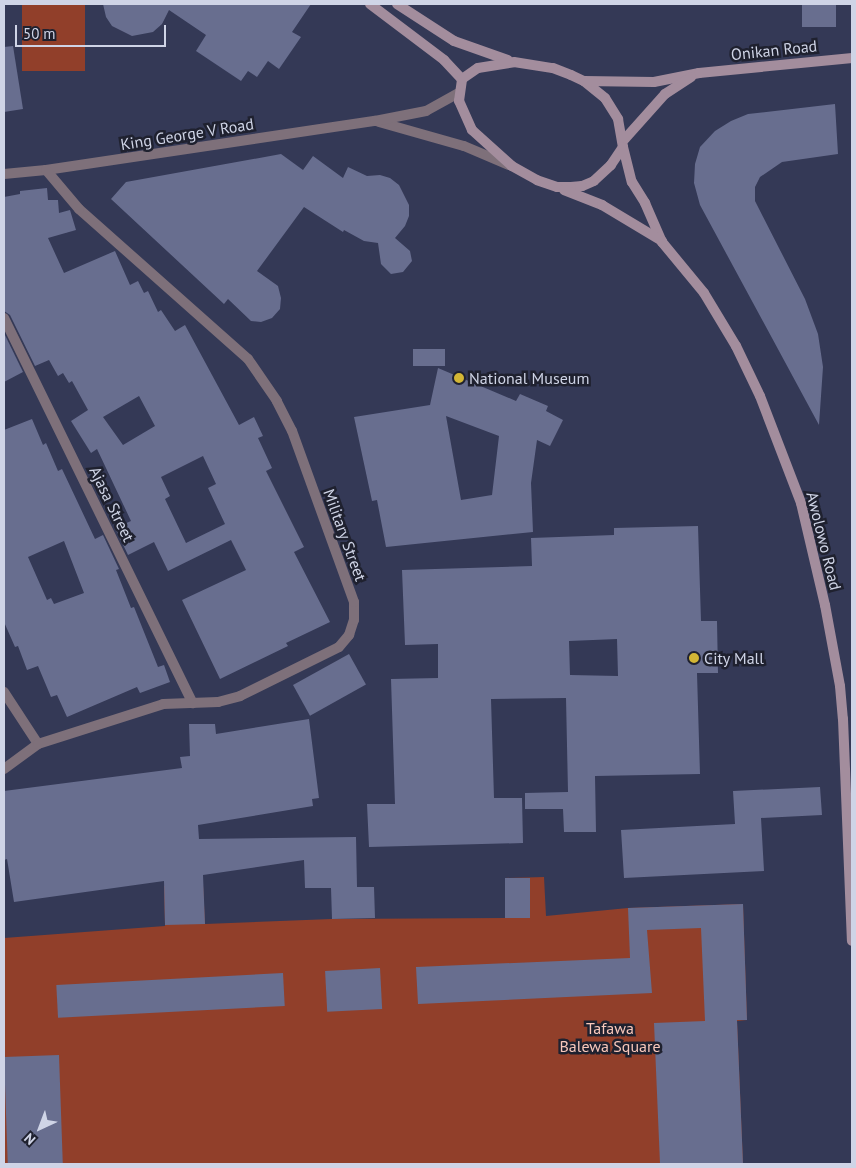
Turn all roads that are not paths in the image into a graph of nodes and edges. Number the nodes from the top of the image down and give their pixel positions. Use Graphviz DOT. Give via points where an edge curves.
graph roads {
  1 [pos="370,4"];
  2 [pos="397,4"];
  3 [pos="852,58"];
  4 [pos="514,62"];
  5 [pos="699,73"];
  6 [pos="462,79"];
  7 [pos="584,81"];
  8 [pos="459,93"];
  9 [pos="375,121"];
  10 [pos="623,144"];
  11 [pos="512,166"];
  12 [pos="46,170"];
  13 [pos="4,174"];
  14 [pos="557,187"];
  15 [pos="662,242"];
  16 [pos="4,318"];
  17 [pos="4,692"];
  18 [pos="193,703"];
  19 [pos="38,744"];
  20 [pos="4,769"];
  21 [pos="850,834"];
  22 [pos="852,941"];
  1 -- 6 [label="main road" via="444,60"];
  2 -- 4 [label="main road" via="454,41"];
  3 -- 5 [label="main road, Onikan Road"];
  4 -- 6 [label="main road" via="478,68"];
  4 -- 7 [label="main road" via="553,68"];
  5 -- 7 [label="main road, Onikan Road" via="654,82"];
  5 -- 10 [label="main road" via="664,94"];
  6 -- 8 [label="main road"];
  7 -- 10 [label="main road" via="605,98 618,119"];
  8 -- 9 [label="street, King George V Road" via="426,111"];
  8 -- 11 [label="main road" via="459,102 472,130"];
  9 -- 11 [label="street" via="464,146"];
  9 -- 12 [label="street, King George V Road"];
  10 -- 14 [label="main road" via="611,164 594,181 582,186"];
  10 -- 15 [label="main road" via="632,182"];
  11 -- 14 [label="main road"];
  12 -- 13 [label="street, King George V Road"];
  12 -- 18 [label="street, Military Street" via="79,209 248,359 277,401 292,431 354,602 354,620 339,647 240,696 218,702"];
  14 -- 15 [label="main road" via="602,205"];
  15 -- 21 [label="main road, Awolowo Road" via="704,293 736,346 760,396 801,503 840,686"];
  16 -- 18 [label="street, Ajasa Street"];
  17 -- 19 [label="street"];
  18 -- 19 [label="street, Military Street" via="163,704"];
  19 -- 20 [label="street, Military Street"];
  21 -- 22 [label="main road, Awolowo Road"];
}
